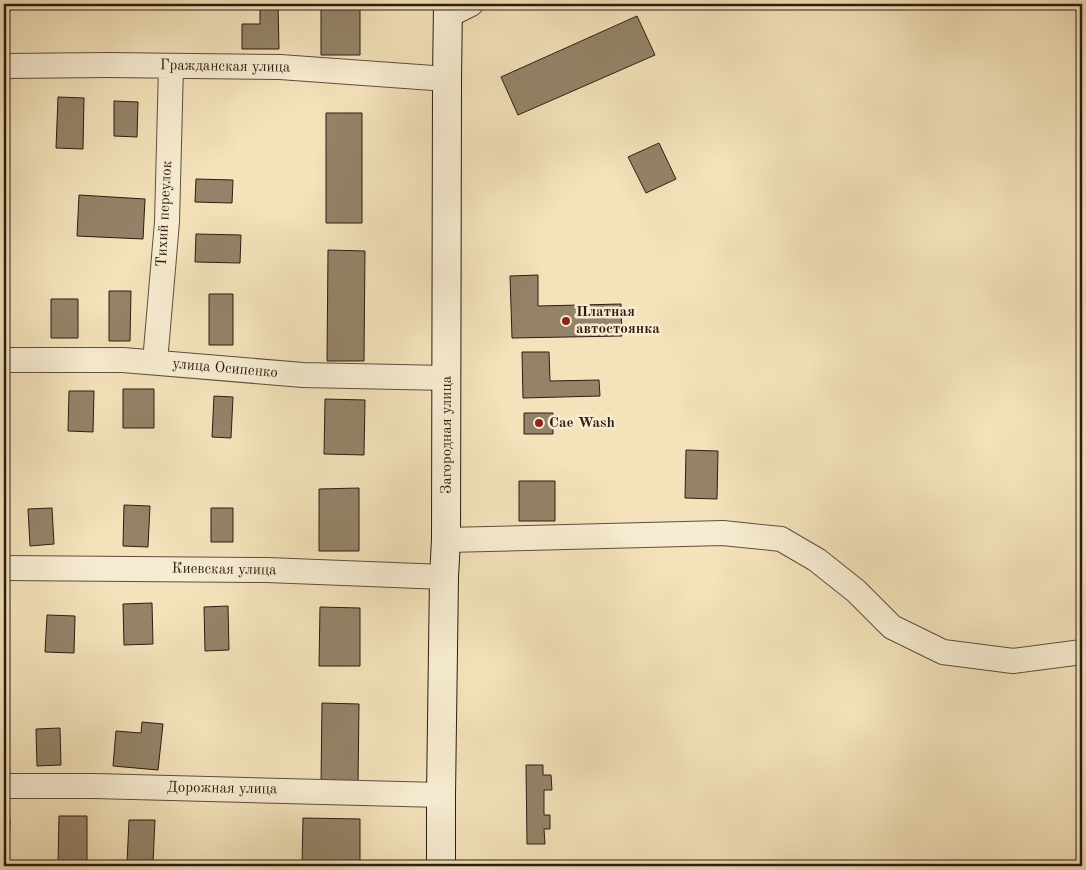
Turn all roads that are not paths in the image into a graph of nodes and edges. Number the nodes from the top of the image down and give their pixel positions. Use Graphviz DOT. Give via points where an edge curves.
graph roads {
  1 [pos="456,7"];
  2 [pos="4,66"];
  3 [pos="171,66"];
  4 [pos="447,79"];
  5 [pos="4,360"];
  6 [pos="155,362"];
  7 [pos="447,378"];
  8 [pos="446,540"];
  9 [pos="4,568"];
  10 [pos="444,578"];
  11 [pos="1082,652"];
  12 [pos="4,786"];
  13 [pos="441,795"];
  14 [pos="441,866"];
  1 -- 4 [label="street, Загородная улица"];
  2 -- 3 [label="street, Гражданская улица"];
  3 -- 4 [label="street, Гражданская улица" via="280,67"];
  3 -- 6 [label="street, Тихий переулок" via="167,222"];
  4 -- 7 [label="street, Загородная улица"];
  5 -- 6 [label="street, улица Осипенко"];
  6 -- 7 [label="street, улица Осипенко" via="303,375"];
  7 -- 8 [label="street, Загородная улица"];
  8 -- 10 [label="street, Загородная улица"];
  8 -- 11 [label="street" via="723,532 781,539 817,560 856,591 892,627 943,652 1013,661"];
  9 -- 10 [label="street, Киевская улица" via="267,570"];
  10 -- 13 [label="street, Загородная улица"];
  12 -- 13 [label="street, Дорожная улица"];
  13 -- 14 [label="street, Загородная улица"];
}
